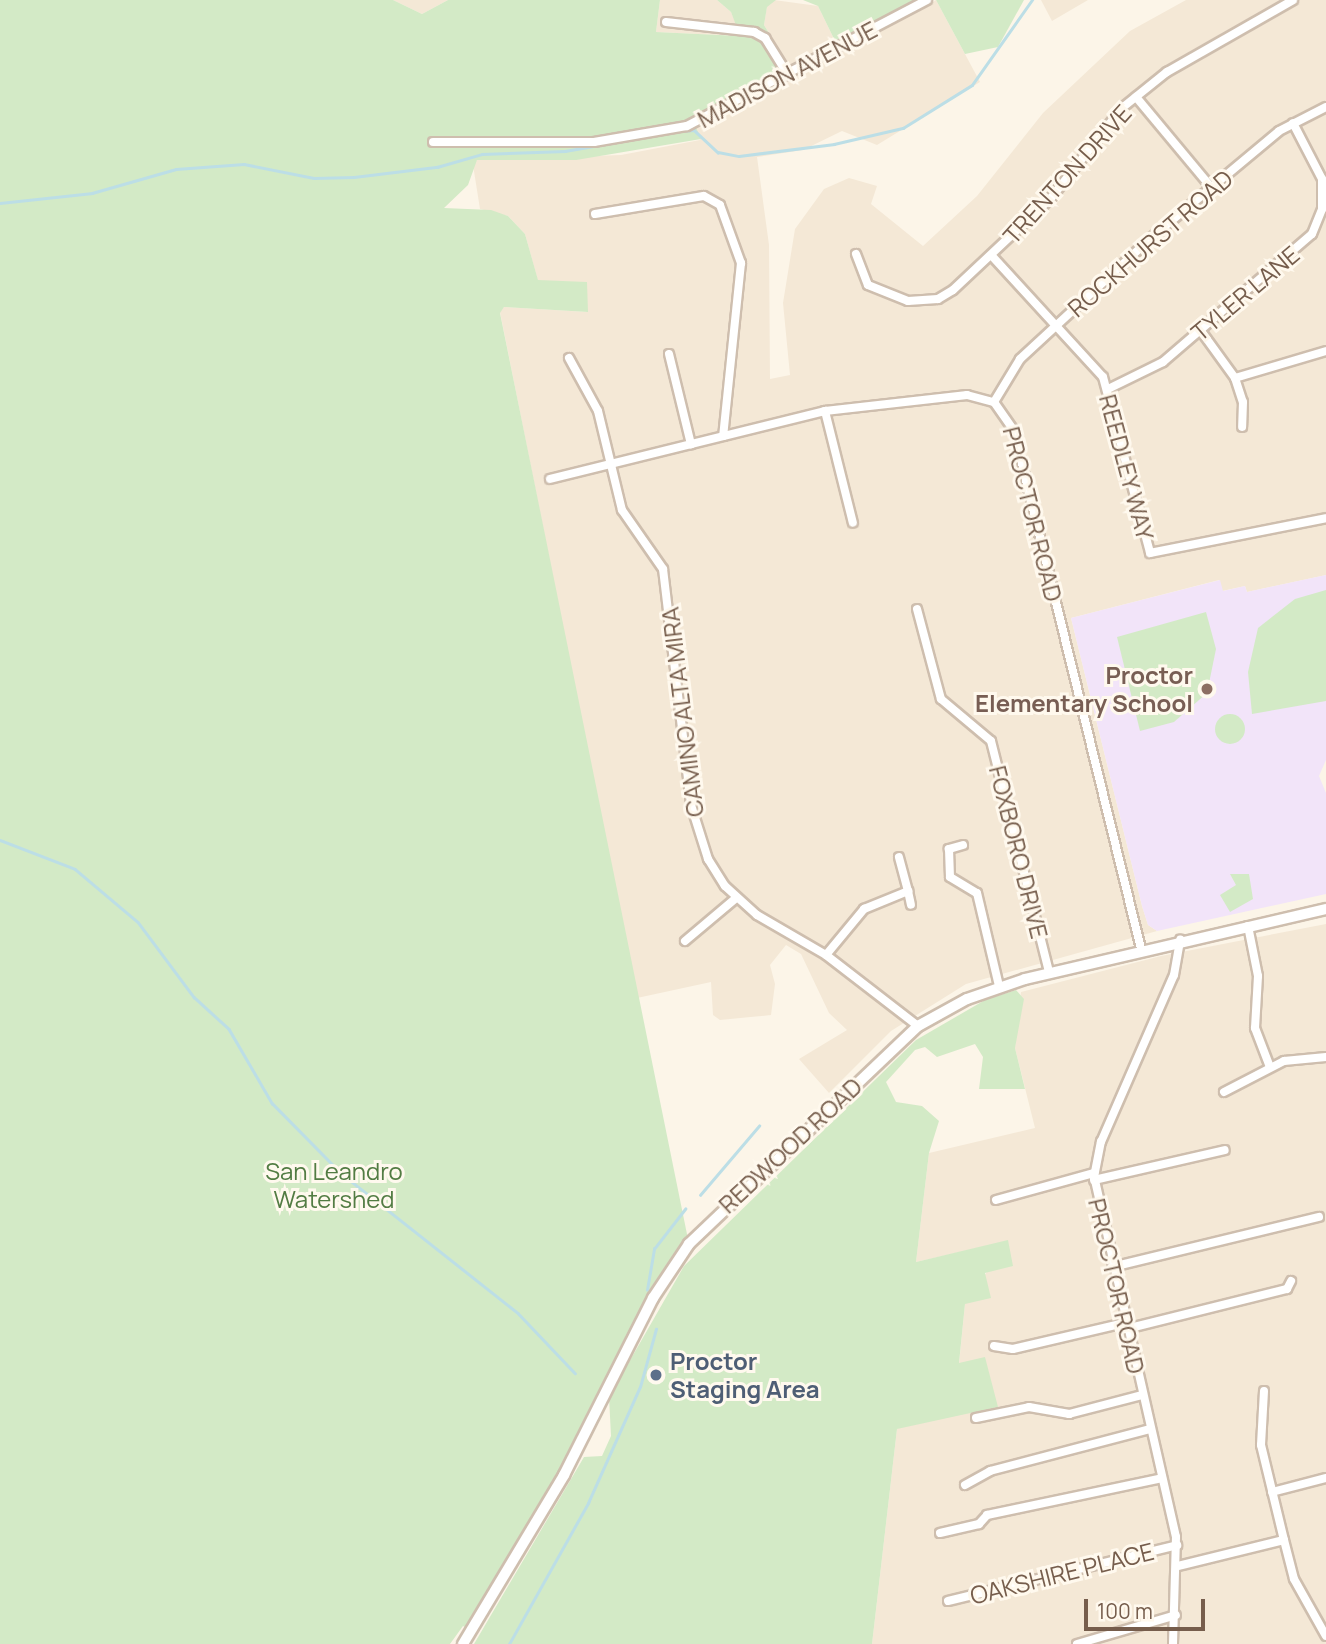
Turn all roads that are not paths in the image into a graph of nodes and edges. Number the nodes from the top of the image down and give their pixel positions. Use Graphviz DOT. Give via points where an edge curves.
graph roads {
  1 [pos="927,0"];
  2 [pos="1293,0"];
  3 [pos="666,22"];
  4 [pos="788,75"];
  5 [pos="1136,97"];
  6 [pos="1326,107"];
  7 [pos="1293,123"];
  8 [pos="433,142"];
  9 [pos="1210,187"];
  10 [pos="595,214"];
  11 [pos="856,254"];
  12 [pos="992,256"];
  13 [pos="1058,325"];
  14 [pos="1201,331"];
  15 [pos="1326,351"];
  16 [pos="669,354"];
  17 [pos="569,358"];
  18 [pos="1235,378"];
  19 [pos="1108,389"];
  20 [pos="994,402"];
  21 [pos="825,411"];
  22 [pos="1242,427"];
  23 [pos="723,436"];
  24 [pos="691,444"];
  25 [pos="609,466"];
  26 [pos="550,479"];
  27 [pos="1326,518"];
  28 [pos="853,523"];
  29 [pos="917,609"];
  30 [pos="963,845"];
  31 [pos="899,857"];
  32 [pos="908,891"];
  33 [pos="736,898"];
  34 [pos="911,905"];
  35 [pos="1326,909"];
  36 [pos="1248,926"];
  37 [pos="1180,940"];
  38 [pos="685,941"];
  39 [pos="1141,949"];
  40 [pos="826,955"];
  41 [pos="1049,972"];
  42 [pos="999,986"];
  43 [pos="918,1026"];
  44 [pos="1326,1057"];
  45 [pos="1270,1067"];
  46 [pos="1224,1092"];
  47 [pos="1224,1150"];
  48 [pos="1094,1176"];
  49 [pos="996,1200"];
  50 [pos="1319,1217"];
  51 [pos="1112,1267"];
  52 [pos="1291,1281"];
  53 [pos="1126,1326"];
  54 [pos="995,1346"];
  55 [pos="1264,1391"];
  56 [pos="1142,1395"];
  57 [pos="976,1418"];
  58 [pos="1150,1429"];
  59 [pos="1162,1478"];
  60 [pos="1326,1478"];
  61 [pos="965,1485"];
  62 [pos="1272,1492"];
  63 [pos="940,1532"];
  64 [pos="1284,1540"];
  65 [pos="1177,1545"];
  66 [pos="1178,1566"];
  67 [pos="948,1601"];
  68 [pos="1176,1615"];
  69 [pos="1324,1622"];
  70 [pos="1326,1636"];
  71 [pos="463,1644"];
  72 [pos="1077,1644"];
  73 [pos="1173,1644"];
  1 -- 4 [label="street, MADISON AVENUE"];
  2 -- 5 [label="street, TRENTON DRIVE" via="1167,72"];
  3 -- 4 [label="street" via="762,35"];
  4 -- 8 [label="street, MADISON AVENUE" via="702,121 652,132 594,142"];
  5 -- 9 [label="street"];
  5 -- 12 [label="street, TRENTON DRIVE" via="1107,122 1051,198"];
  6 -- 7 [label="street, ROCKHURST ROAD"];
  7 -- 9 [label="street, ROCKHURST ROAD"];
  7 -- 14 [label="street, TYLER LANE" via="1322,179 1318,222 1303,245"];
  9 -- 13 [label="street, ROCKHURST ROAD"];
  10 -- 23 [label="street" via="704,196 720,205 741,263"];
  11 -- 12 [label="street, TRENTON DRIVE" via="868,285 923,301 953,290"];
  12 -- 13 [label="street, REEDLEY WAY"];
  13 -- 19 [label="street, REEDLEY WAY"];
  13 -- 20 [label="street, ROCKHURST ROAD" via="1017,363"];
  14 -- 18 [label="street"];
  14 -- 19 [label="street, TYLER LANE" via="1148,372"];
  15 -- 18 [label="street"];
  16 -- 24 [label="street"];
  17 -- 25 [label="street, CAMINO ALTA MIRA" via="598,411"];
  18 -- 22 [label="street" via="1243,402"];
  19 -- 27 [label="street, REEDLEY WAY" via="1150,553"];
  20 -- 21 [label="street, PROCTOR ROAD" via="967,395"];
  20 -- 39 [label="street, PROCTOR ROAD" via="1014,431"];
  21 -- 23 [label="street, PROCTOR ROAD"];
  21 -- 28 [label="street"];
  23 -- 24 [label="street, PROCTOR ROAD"];
  24 -- 25 [label="street, PROCTOR ROAD"];
  25 -- 26 [label="street, PROCTOR ROAD"];
  25 -- 33 [label="street, CAMINO ALTA MIRA" via="622,510 663,569 696,827 712,866"];
  29 -- 41 [label="street, FOXBORO DRIVE" via="941,699 991,741"];
  30 -- 42 [label="street" via="949,849 950,877 977,894"];
  31 -- 32 [label="street"];
  32 -- 34 [label="street"];
  32 -- 40 [label="street" via="864,909"];
  33 -- 38 [label="street"];
  33 -- 40 [label="street, CAMINO ALTA MIRA"];
  35 -- 36 [label="main road, REDWOOD ROAD"];
  36 -- 37 [label="main road, REDWOOD ROAD"];
  36 -- 45 [label="street" via="1258,976 1256,1034"];
  37 -- 39 [label="main road, REDWOOD ROAD"];
  37 -- 48 [label="street, PROCTOR ROAD" via="1174,975 1104,1135"];
  39 -- 41 [label="main road, REDWOOD ROAD"];
  40 -- 43 [label="street, CAMINO ALTA MIRA"];
  41 -- 42 [label="main road, REDWOOD ROAD"];
  42 -- 43 [label="main road, REDWOOD ROAD"];
  43 -- 71 [label="main road, REDWOOD ROAD" via="690,1244 653,1298 564,1475"];
  44 -- 45 [label="street" via="1297,1058"];
  45 -- 46 [label="street"];
  47 -- 48 [label="street"];
  48 -- 49 [label="street"];
  48 -- 51 [label="street, PROCTOR ROAD"];
  50 -- 51 [label="street"];
  51 -- 53 [label="street, PROCTOR ROAD"];
  52 -- 53 [label="street" via="1287,1289"];
  53 -- 54 [label="street" via="1013,1349"];
  53 -- 56 [label="street, PROCTOR ROAD"];
  55 -- 62 [label="street" via="1261,1445"];
  56 -- 57 [label="street" via="1069,1414 1029,1407"];
  56 -- 58 [label="street, PROCTOR ROAD"];
  58 -- 59 [label="street, PROCTOR ROAD"];
  58 -- 61 [label="street" via="989,1471"];
  59 -- 63 [label="street" via="987,1515 979,1524"];
  59 -- 65 [label="street, PROCTOR ROAD"];
  60 -- 62 [label="street"];
  62 -- 64 [label="street"];
  64 -- 66 [label="street"];
  64 -- 69 [label="street" via="1294,1579"];
  65 -- 66 [label="street, PROCTOR ROAD"];
  65 -- 67 [label="street, OAKSHIRE PLACE"];
  66 -- 68 [label="street, PROCTOR ROAD"];
  68 -- 72 [label="street"];
  68 -- 73 [label="street, PROCTOR ROAD"];
  69 -- 70 [label="street"];
}
